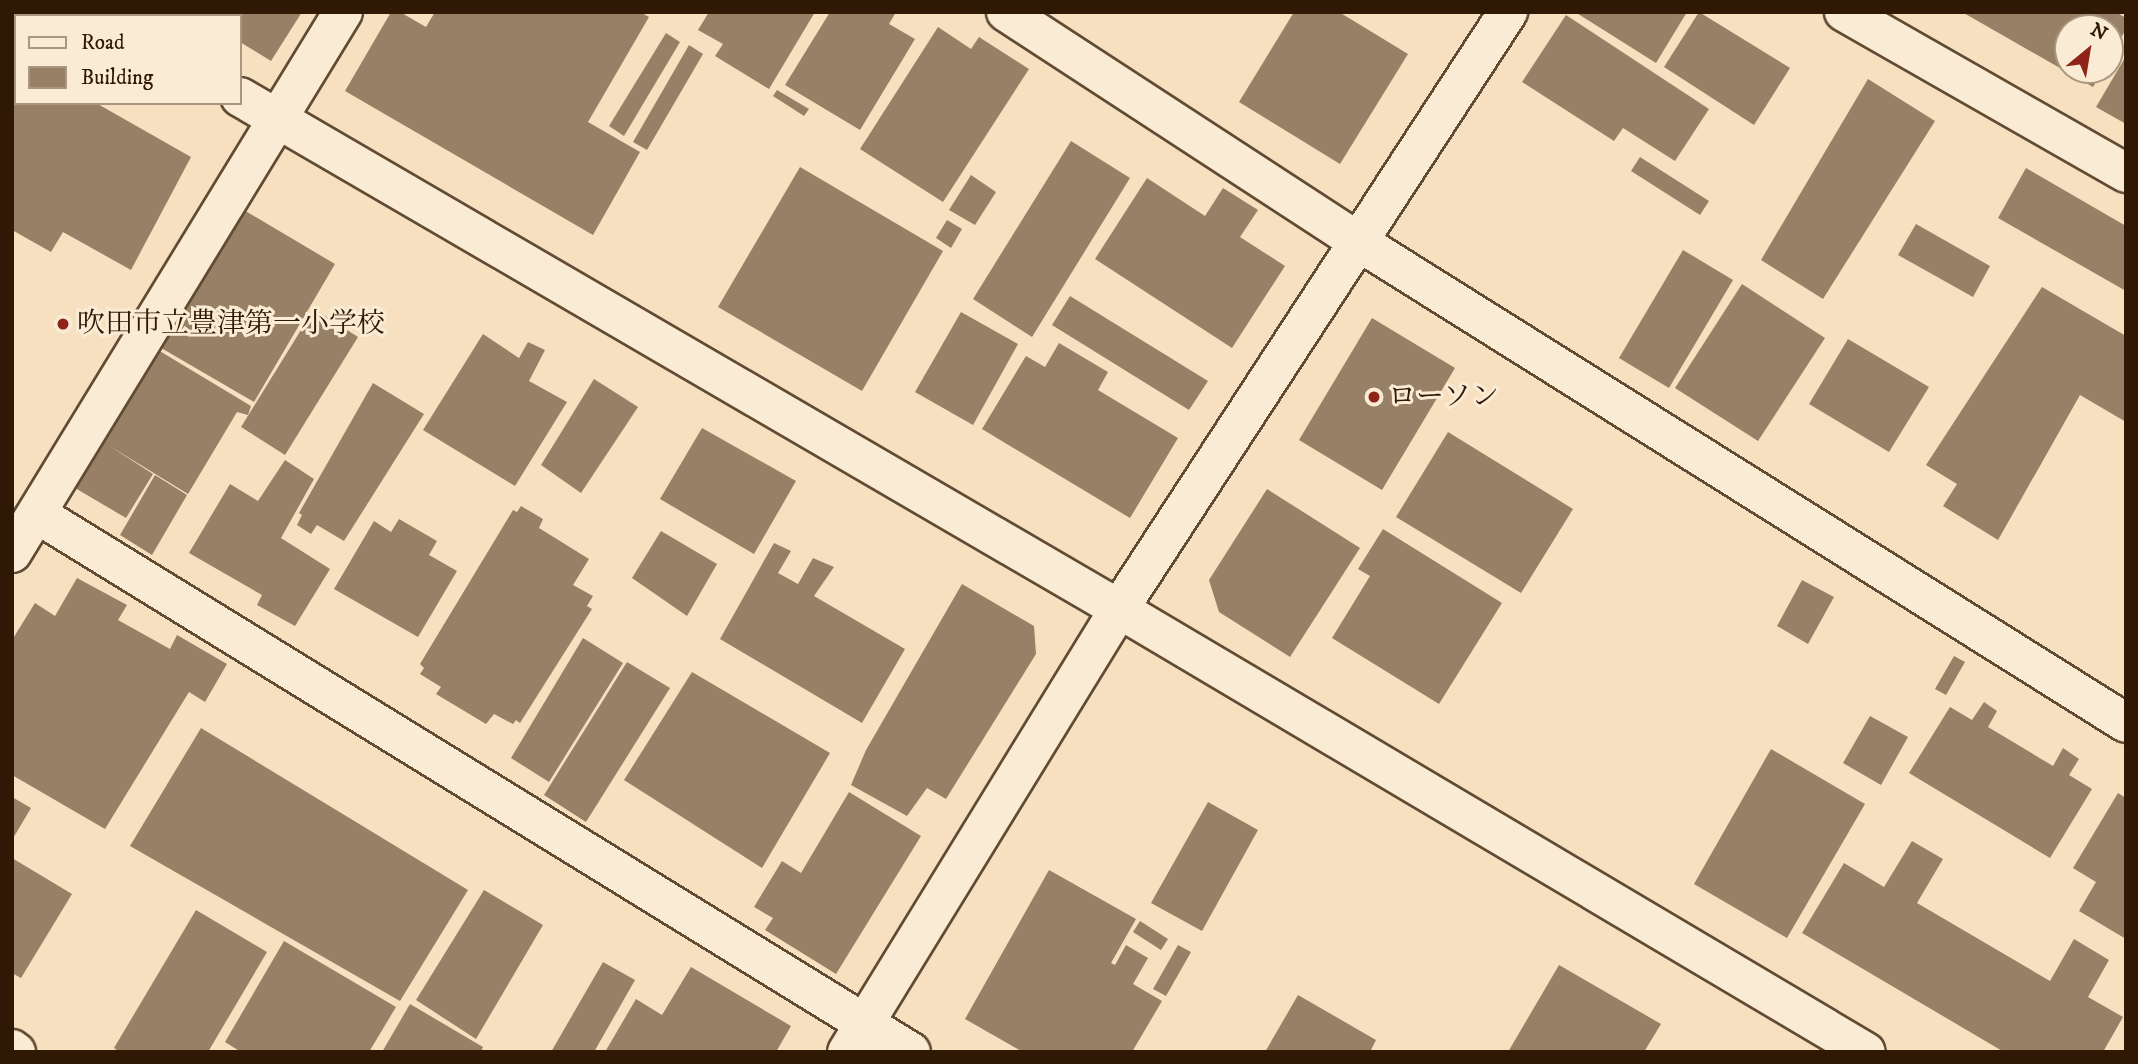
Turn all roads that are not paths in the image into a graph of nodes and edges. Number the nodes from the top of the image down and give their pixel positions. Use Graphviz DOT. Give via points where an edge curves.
graph roads {
  1 [pos="343,12"];
  2 [pos="1006,12"];
  3 [pos="1508,12"];
  4 [pos="1844,12"];
  5 [pos="242,98"];
  6 [pos="277,120"];
  7 [pos="2126,173"];
  8 [pos="1359,242"];
  9 [pos="37,514"];
  10 [pos="12,553"];
  11 [pos="1119,609"];
  12 [pos="2126,723"];
  13 [pos="856,1038"];
  14 [pos="911,1052"];
  15 [pos="1866,1052"];
  1 -- 6 [label="street"];
  2 -- 8 [label="street"];
  3 -- 8 [label="street"];
  4 -- 7 [label="street"];
  5 -- 6 [label="street"];
  6 -- 9 [label="street"];
  6 -- 11 [label="street"];
  8 -- 11 [label="street"];
  8 -- 12 [label="street"];
  9 -- 10 [label="street"];
  9 -- 13 [label="street"];
  11 -- 13 [label="street"];
  11 -- 15 [label="street"];
  13 -- 14 [label="street"];
}
